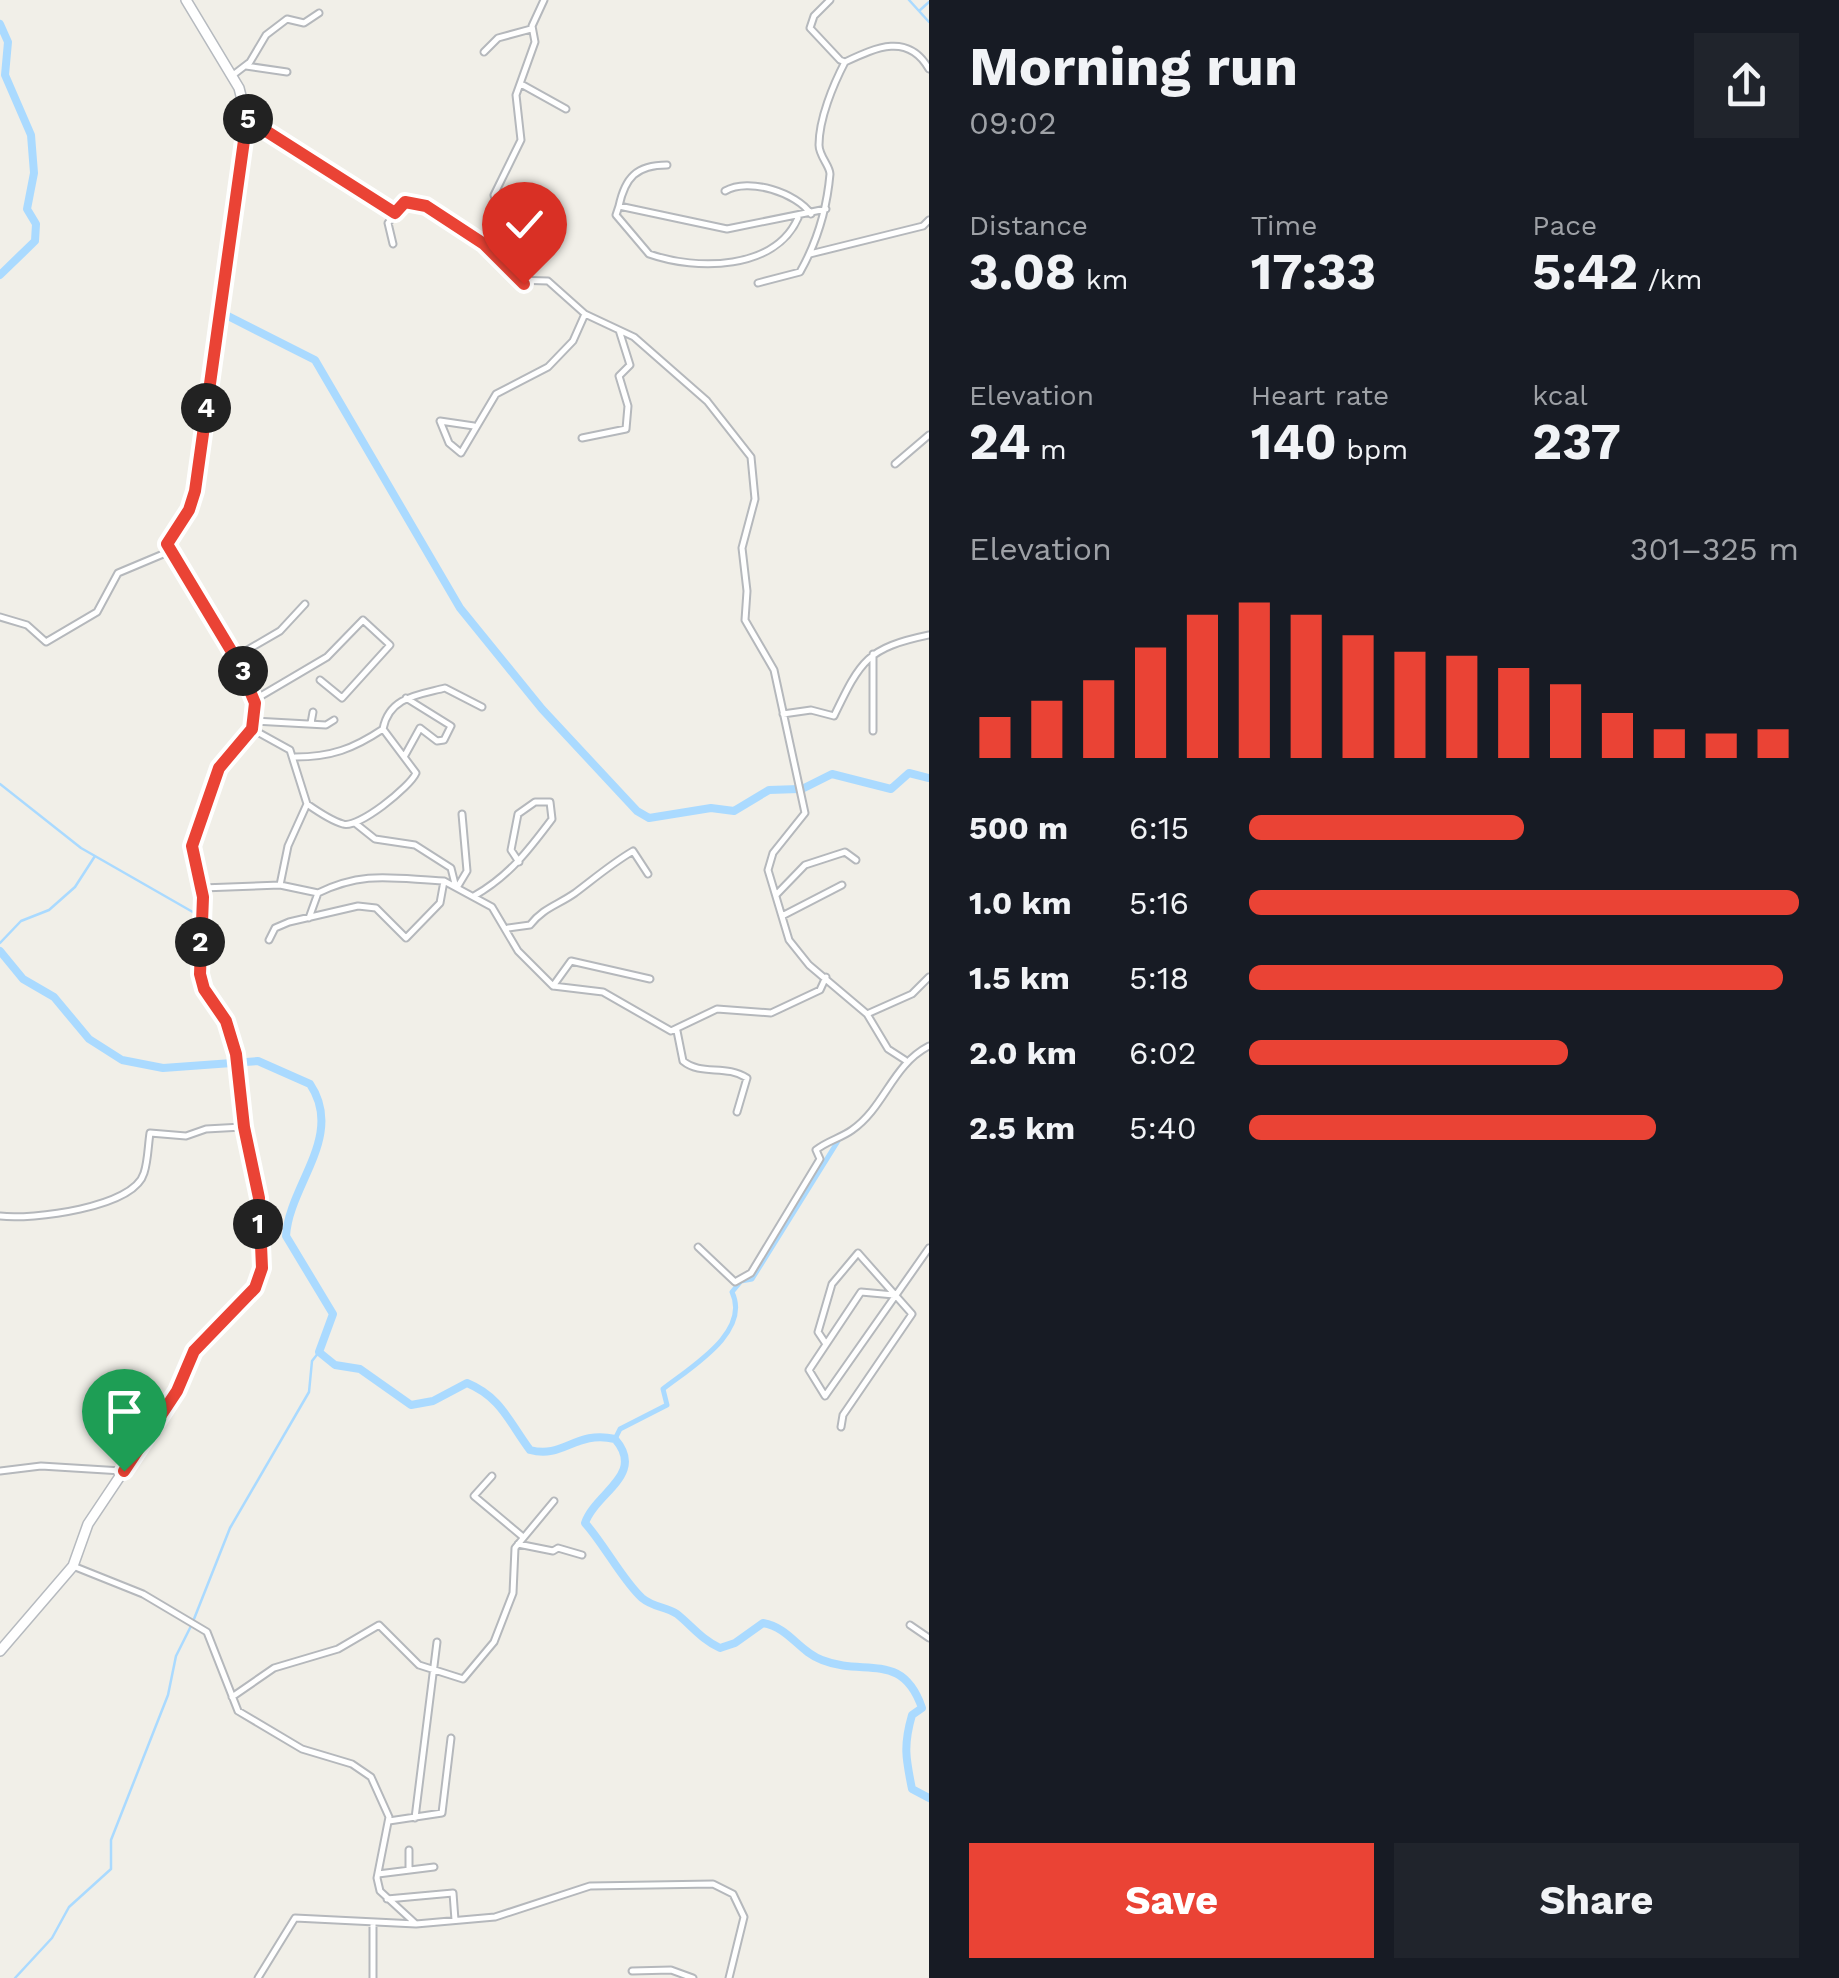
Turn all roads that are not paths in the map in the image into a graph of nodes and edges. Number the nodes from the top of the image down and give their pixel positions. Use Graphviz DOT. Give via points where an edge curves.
graph roads {
  1 [pos="186,0"];
  2 [pos="544,0"];
  3 [pos="830,0"];
  4 [pos="319,12"];
  5 [pos="531,30"];
  6 [pos="484,52"];
  7 [pos="846,62"];
  8 [pos="246,66"];
  9 [pos="929,69"];
  10 [pos="287,72"];
  11 [pos="232,76"];
  12 [pos="521,84"];
  13 [pos="566,110"];
  14 [pos="247,119"];
  15 [pos="667,165"];
  16 [pos="726,191"];
  17 [pos="619,206"];
  18 [pos="826,209"];
  19 [pos="395,213"];
  20 [pos="811,214"];
  21 [pos="798,218"];
  22 [pos="929,220"];
  23 [pos="393,244"];
  24 [pos="810,254"];
  25 [pos="499,261"];
  26 [pos="758,283"];
  27 [pos="585,314"];
  28 [pos="619,330"];
  29 [pos="474,426"];
  30 [pos="929,436"];
  31 [pos="582,438"];
  32 [pos="895,464"];
  33 [pos="168,552"];
  34 [pos="306,604"];
  35 [pos="0,617"];
  36 [pos="929,635"];
  37 [pos="873,653"];
  38 [pos="235,656"];
  39 [pos="320,680"];
  40 [pos="406,698"];
  41 [pos="254,700"];
  42 [pos="482,708"];
  43 [pos="314,712"];
  44 [pos="782,714"];
  45 [pos="334,720"];
  46 [pos="311,723"];
  47 [pos="253,725"];
  48 [pos="383,729"];
  49 [pos="873,731"];
  50 [pos="295,757"];
  51 [pos="404,757"];
  52 [pos="307,804"];
  53 [pos="462,814"];
  54 [pos="355,823"];
  55 [pos="856,860"];
  56 [pos="519,862"];
  57 [pos="648,874"];
  58 [pos="444,881"];
  59 [pos="280,885"];
  60 [pos="456,885"];
  61 [pos="842,885"];
  62 [pos="202,888"];
  63 [pos="318,893"];
  64 [pos="776,894"];
  65 [pos="474,896"];
  66 [pos="782,916"];
  67 [pos="310,918"];
  68 [pos="508,928"];
  69 [pos="269,940"];
  70 [pos="929,977"];
  71 [pos="650,978"];
  72 [pos="826,978"];
  73 [pos="553,986"];
  74 [pos="867,1014"];
  75 [pos="678,1030"];
  76 [pos="929,1046"];
  77 [pos="905,1060"];
  78 [pos="737,1112"];
  79 [pos="244,1127"];
  80 [pos="0,1216"];
  81 [pos="698,1247"];
  82 [pos="929,1248"];
  83 [pos="894,1295"];
  84 [pos="826,1344"];
  85 [pos="841,1426"];
  86 [pos="124,1471"];
  87 [pos="0,1472"];
  88 [pos="492,1476"];
  89 [pos="554,1501"];
  90 [pos="523,1538"];
  91 [pos="518,1544"];
  92 [pos="582,1555"];
  93 [pos="73,1566"];
  94 [pos="910,1625"];
  95 [pos="929,1638"];
  96 [pos="437,1642"];
  97 [pos="0,1651"];
  98 [pos="431,1669"];
  99 [pos="232,1697"];
  100 [pos="451,1738"];
  101 [pos="415,1818"];
  102 [pos="389,1820"];
  103 [pos="409,1850"];
  104 [pos="434,1867"];
  105 [pos="409,1870"];
  106 [pos="378,1874"];
  107 [pos="384,1899"];
  108 [pos="456,1920"];
  109 [pos="373,1924"];
  110 [pos="416,1924"];
  111 [pos="632,1971"];
  112 [pos="258,1978"];
  113 [pos="374,1978"];
  114 [pos="693,1978"];
  115 [pos="729,1978"];
  1 -- 11 [label="street"];
  2 -- 5 [label="street"];
  3 -- 7 [label="street" via="810,28"];
  4 -- 8 [label="street" via="304,23 288,19 266,35"];
  5 -- 6 [label="street" via="498,38"];
  5 -- 12 [label="street" via="536,37"];
  7 -- 9 [label="street" via="883,44 918,54"];
  7 -- 18 [label="street" via="829,98 819,145 830,172"];
  8 -- 10 [label="street"];
  8 -- 11 [label="street"];
  11 -- 14 [label="street"];
  12 -- 13 [label="street"];
  12 -- 25 [label="street" via="521,140 494,195 518,224"];
  14 -- 19 [label="street"];
  14 -- 33 [label="street" via="195,491 168,538"];
  15 -- 17 [label="street" via="634,173"];
  16 -- 20 [label="street" via="742,186 782,194 802,200"];
  17 -- 21 [label="street" via="727,229"];
  17 -- 21 [label="street" via="622,227 662,258 742,261 764,255 787,240"];
  18 -- 20 [label="street"];
  18 -- 24 [label="street"];
  19 -- 23 [label="street" via="388,223"];
  19 -- 25 [label="street" via="405,202 426,206"];
  20 -- 21 [label="street"];
  22 -- 24 [label="street"];
  24 -- 26 [label="street" via="800,272"];
  25 -- 27 [label="street" via="520,283 548,282"];
  27 -- 28 [label="street"];
  27 -- 29 [label="street" via="570,346 548,367 496,394"];
  28 -- 31 [label="street" via="630,366 618,379 629,419 622,432"];
  28 -- 44 [label="street" via="707,401 751,457 755,499 742,548 745,620 774,670"];
  29 -- 29 [label="street" via="452,421 440,421 461,453"];
  30 -- 32 [label="street"];
  33 -- 35 [label="street" via="118,572 97,612 46,642 28,625"];
  33 -- 38 [label="street"];
  34 -- 38 [label="street" via="280,632"];
  36 -- 37 [label="street"];
  37 -- 44 [label="street" via="834,716"];
  37 -- 49 [label="street"];
  38 -- 41 [label="street"];
  39 -- 41 [label="street" via="342,698 390,646 362,620 327,656"];
  40 -- 42 [label="street" via="445,688"];
  40 -- 48 [label="street"];
  40 -- 51 [label="street" via="451,726 438,741 420,728"];
  41 -- 47 [label="street"];
  43 -- 46 [label="street"];
  44 -- 64 [label="street" via="805,814 773,853 768,870"];
  45 -- 46 [label="street"];
  46 -- 47 [label="street"];
  47 -- 50 [label="street"];
  47 -- 62 [label="street" via="219,768 193,836"];
  48 -- 50 [label="street" via="327,757"];
  48 -- 51 [label="street"];
  50 -- 52 [label="street"];
  51 -- 54 [label="street" via="413,780"];
  52 -- 54 [label="street" via="344,825"];
  52 -- 59 [label="street"];
  53 -- 60 [label="street" via="467,871"];
  54 -- 60 [label="street" via="375,839 415,845 451,868"];
  55 -- 64 [label="street" via="845,852 819,858"];
  56 -- 56 [label="street" via="552,819 550,802 535,802 518,814 511,850"];
  56 -- 65 [label="street" via="508,877"];
  57 -- 68 [label="street" via="633,851 542,910 530,926"];
  58 -- 60 [label="street"];
  58 -- 63 [label="street" via="374,874"];
  58 -- 67 [label="street" via="440,903 406,938 376,908"];
  59 -- 62 [label="street"];
  59 -- 63 [label="street"];
  60 -- 65 [label="street"];
  61 -- 66 [label="street"];
  62 -- 79 [label="street" via="200,974 236,1054"];
  63 -- 67 [label="street"];
  64 -- 66 [label="street"];
  65 -- 68 [label="street"];
  66 -- 72 [label="street" via="789,940"];
  67 -- 69 [label="street" via="276,928"];
  68 -- 73 [label="street" via="518,951"];
  70 -- 74 [label="street" via="912,994"];
  71 -- 73 [label="street" via="571,960"];
  72 -- 74 [label="street"];
  72 -- 75 [label="street" via="820,990 770,1013 717,1009"];
  73 -- 75 [label="street" via="603,992"];
  74 -- 77 [label="street" via="888,1049"];
  75 -- 78 [label="street" via="683,1061 692,1068 726,1068 747,1078"];
  76 -- 77 [label="street"];
  77 -- 81 [label="street" via="872,1110 816,1150 820,1159 751,1274 735,1282"];
  79 -- 80 [label="street" via="150,1134 144,1174 121,1198 28,1220"];
  79 -- 86 [label="street" via="259,1198 260,1278 194,1351 177,1391"];
  82 -- 83 [label="street"];
  83 -- 84 [label="street" via="861,1292"];
  83 -- 84 [label="street" via="855,1254 832,1284 823,1310 818,1332"];
  83 -- 84 [label="street" via="825,1396 809,1370"];
  83 -- 85 [label="street" via="912,1314"];
  86 -- 87 [label="street" via="41,1466"];
  86 -- 93 [label="street" via="88,1524"];
  88 -- 90 [label="street" via="474,1496"];
  89 -- 90 [label="street"];
  90 -- 91 [label="street"];
  91 -- 92 [label="street"];
  91 -- 98 [label="street" via="513,1593 482,1660 460,1680"];
  93 -- 97 [label="street"];
  93 -- 99 [label="street" via="143,1594 207,1632"];
  94 -- 95 [label="street"];
  96 -- 98 [label="street"];
  98 -- 99 [label="street" via="378,1625 338,1649 274,1668"];
  98 -- 101 [label="street"];
  99 -- 102 [label="street" via="238,1711 302,1749 358,1767 376,1785"];
  100 -- 101 [label="street" via="442,1814"];
  101 -- 102 [label="street"];
  102 -- 106 [label="street"];
  103 -- 105 [label="street"];
  104 -- 105 [label="street"];
  105 -- 106 [label="street"];
  106 -- 107 [label="street"];
  107 -- 108 [label="street" via="454,1893"];
  107 -- 110 [label="street"];
  108 -- 110 [label="street"];
  108 -- 115 [label="street" via="526,1909 590,1886 713,1884 733,1894 744,1917"];
  109 -- 110 [label="street"];
  109 -- 112 [label="street" via="296,1918"];
  109 -- 113 [label="street"];
  111 -- 114 [label="street" via="671,1970"];
}
